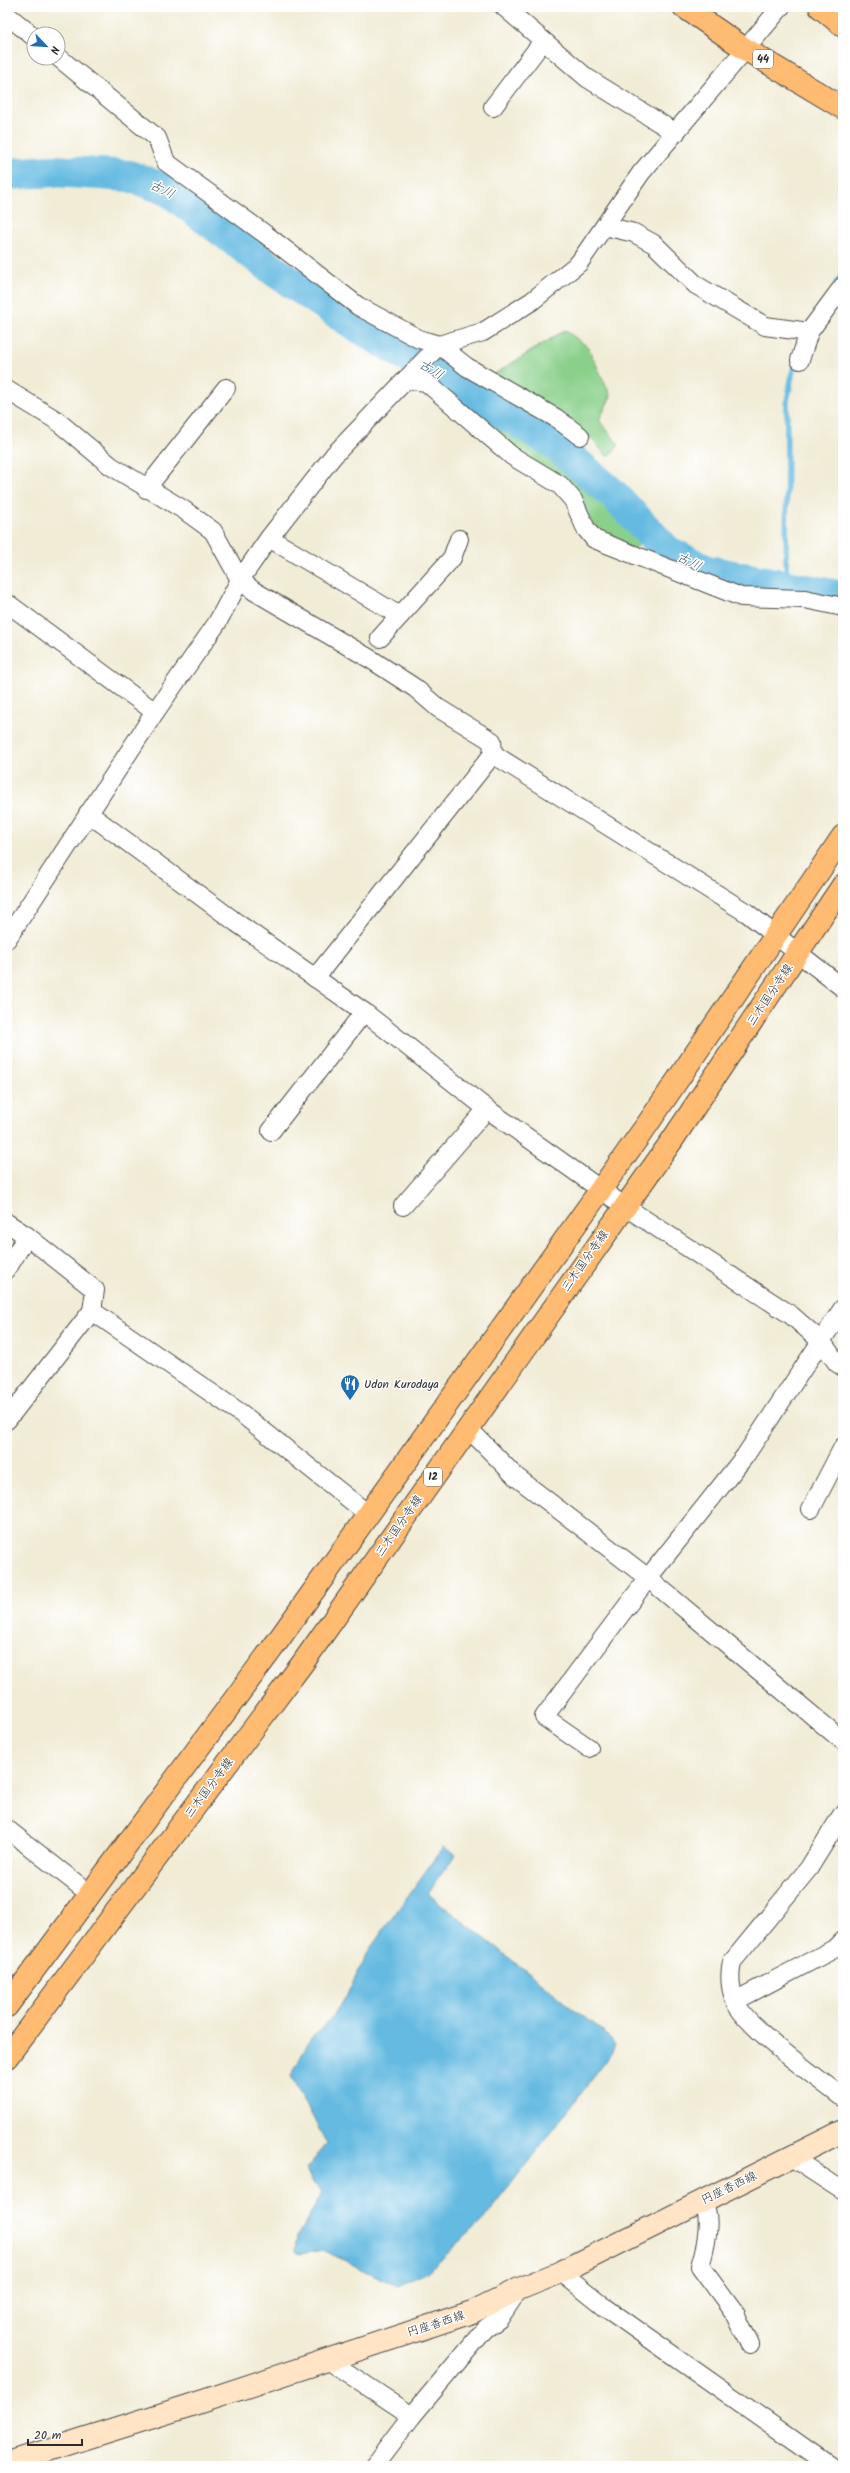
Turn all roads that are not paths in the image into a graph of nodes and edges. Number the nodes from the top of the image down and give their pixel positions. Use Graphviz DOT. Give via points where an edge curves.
graph roads {
  1 [pos="504,7"];
  2 [pos="684,7"];
  3 [pos="781,7"];
  4 [pos="820,7"];
  5 [pos="7,15"];
  6 [pos="843,26"];
  7 [pos="26,30"];
  8 [pos="543,41"];
  9 [pos="745,49"];
  10 [pos="66,64"];
  11 [pos="493,107"];
  12 [pos="843,108"];
  13 [pos="676,134"];
  14 [pos="605,226"];
  15 [pos="843,286"];
  16 [pos="800,331"];
  17 [pos="436,349"];
  18 [pos="800,360"];
  19 [pos="410,375"];
  20 [pos="226,388"];
  21 [pos="7,390"];
  22 [pos="580,436"];
  23 [pos="146,489"];
  24 [pos="270,538"];
  25 [pos="459,539"];
  26 [pos="240,580"];
  27 [pos="7,603"];
  28 [pos="843,607"];
  29 [pos="400,616"];
  30 [pos="380,638"];
  31 [pos="155,712"];
  32 [pos="493,754"];
  33 [pos="88,813"];
  34 [pos="843,836"];
  35 [pos="843,885"];
  36 [pos="775,936"];
  37 [pos="7,939"];
  38 [pos="798,953"];
  39 [pos="315,978"];
  40 [pos="843,988"];
  41 [pos="364,1012"];
  42 [pos="487,1109"];
  43 [pos="271,1131"];
  44 [pos="600,1190"];
  45 [pos="403,1206"];
  46 [pos="624,1206"];
  47 [pos="7,1223"];
  48 [pos="27,1236"];
  49 [pos="7,1269"];
  50 [pos="843,1308"];
  51 [pos="92,1311"];
  52 [pos="822,1342"];
  53 [pos="843,1367"];
  54 [pos="7,1420"];
  55 [pos="468,1428"];
  56 [pos="843,1447"];
  57 [pos="811,1508"];
  58 [pos="368,1514"];
  59 [pos="648,1578"];
  60 [pos="843,1741"];
  61 [pos="589,1748"];
  62 [pos="843,1813"];
  63 [pos="7,1829"];
  64 [pos="90,1894"];
  65 [pos="843,1940"];
  66 [pos="735,2001"];
  67 [pos="7,2006"];
  68 [pos="7,2057"];
  69 [pos="843,2098"];
  70 [pos="843,2131"];
  71 [pos="791,2157"];
  72 [pos="843,2191"];
  73 [pos="703,2201"];
  74 [pos="561,2272"];
  75 [pos="519,2288"];
  76 [pos="750,2345"];
  77 [pos="328,2360"];
  78 [pos="412,2416"];
  79 [pos="7,2463"];
  80 [pos="374,2466"];
  81 [pos="830,2466"];
  1 -- 8 [label="street"];
  2 -- 9 [label="main road, 44"];
  3 -- 9 [label="street"];
  4 -- 6 [label="main road"];
  5 -- 7 [label="street"];
  8 -- 11 [label="street"];
  8 -- 13 [label="street" via="587,78"];
  9 -- 12 [label="main road, 44"];
  9 -- 13 [label="street"];
  10 -- 17 [label="street" via="157,138 166,162 358,306"];
  13 -- 14 [label="street" via="642,173"];
  14 -- 16 [label="street" via="634,233 654,244 696,285 765,326"];
  14 -- 17 [label="street" via="579,263 532,301 483,332"];
  15 -- 16 [label="street"];
  16 -- 18 [label="street"];
  17 -- 19 [label="street"];
  17 -- 22 [label="street" via="556,418"];
  19 -- 24 [label="street" via="334,455"];
  19 -- 28 [label="street" via="426,382 512,456 560,485 573,500 586,529 594,539 740,597 805,599"];
  20 -- 23 [label="street"];
  21 -- 23 [label="street" via="56,420 111,466"];
  23 -- 26 [label="street" via="184,510 213,531"];
  24 -- 26 [label="street"];
  24 -- 29 [label="street"];
  25 -- 29 [label="street" via="452,558"];
  26 -- 31 [label="street" via="217,623"];
  26 -- 32 [label="street" via="415,688 438,708 492,741"];
  27 -- 31 [label="street"];
  29 -- 30 [label="street"];
  31 -- 33 [label="street"];
  32 -- 36 [label="street" via="747,913"];
  32 -- 39 [label="street"];
  33 -- 37 [label="street"];
  33 -- 39 [label="street"];
  34 -- 36 [label="main road"];
  35 -- 38 [label="main road, 三木国分寺線 / 12"];
  36 -- 38 [label="street"];
  36 -- 44 [label="main road"];
  38 -- 40 [label="street"];
  38 -- 46 [label="main road, 三木国分寺線 / 12" via="673,1139"];
  39 -- 41 [label="street"];
  41 -- 42 [label="street"];
  41 -- 43 [label="street"];
  42 -- 44 [label="street"];
  42 -- 45 [label="street"];
  44 -- 46 [label="street"];
  44 -- 58 [label="main road"];
  46 -- 52 [label="street" via="791,1315"];
  46 -- 55 [label="main road, 三木国分寺線 / 12"];
  47 -- 48 [label="street"];
  48 -- 49 [label="street"];
  48 -- 51 [label="street" via="95,1290"];
  50 -- 52 [label="street"];
  51 -- 54 [label="street"];
  51 -- 58 [label="street" via="242,1414"];
  52 -- 53 [label="street" via="837,1363"];
  52 -- 59 [label="street" via="745,1456"];
  55 -- 59 [label="street" via="515,1476"];
  55 -- 68 [label="main road, 三木国分寺線 / 12" via="302,1664"];
  56 -- 57 [label="street"];
  58 -- 64 [label="main road" via="277,1642"];
  59 -- 60 [label="street"];
  59 -- 61 [label="street" via="544,1717"];
  62 -- 66 [label="street" via="809,1868 732,1962 729,1974"];
  63 -- 64 [label="street"];
  64 -- 67 [label="main road"];
  65 -- 66 [label="street" via="834,1949"];
  66 -- 69 [label="street" via="748,2021"];
  70 -- 71 [label="main road, 円座香西線"];
  71 -- 72 [label="street"];
  71 -- 73 [label="main road, 円座香西線"];
  73 -- 74 [label="main road, 円座香西線"];
  73 -- 76 [label="street" via="708,2212 705,2250 700,2266 736,2315"];
  74 -- 75 [label="main road, 円座香西線"];
  74 -- 81 [label="street" via="606,2308"];
  75 -- 77 [label="main road, 円座香西線" via="472,2312"];
  75 -- 78 [label="street" via="499,2319 485,2329"];
  77 -- 78 [label="street"];
  77 -- 79 [label="main road, 円座香西線"];
  78 -- 80 [label="street"];
}
